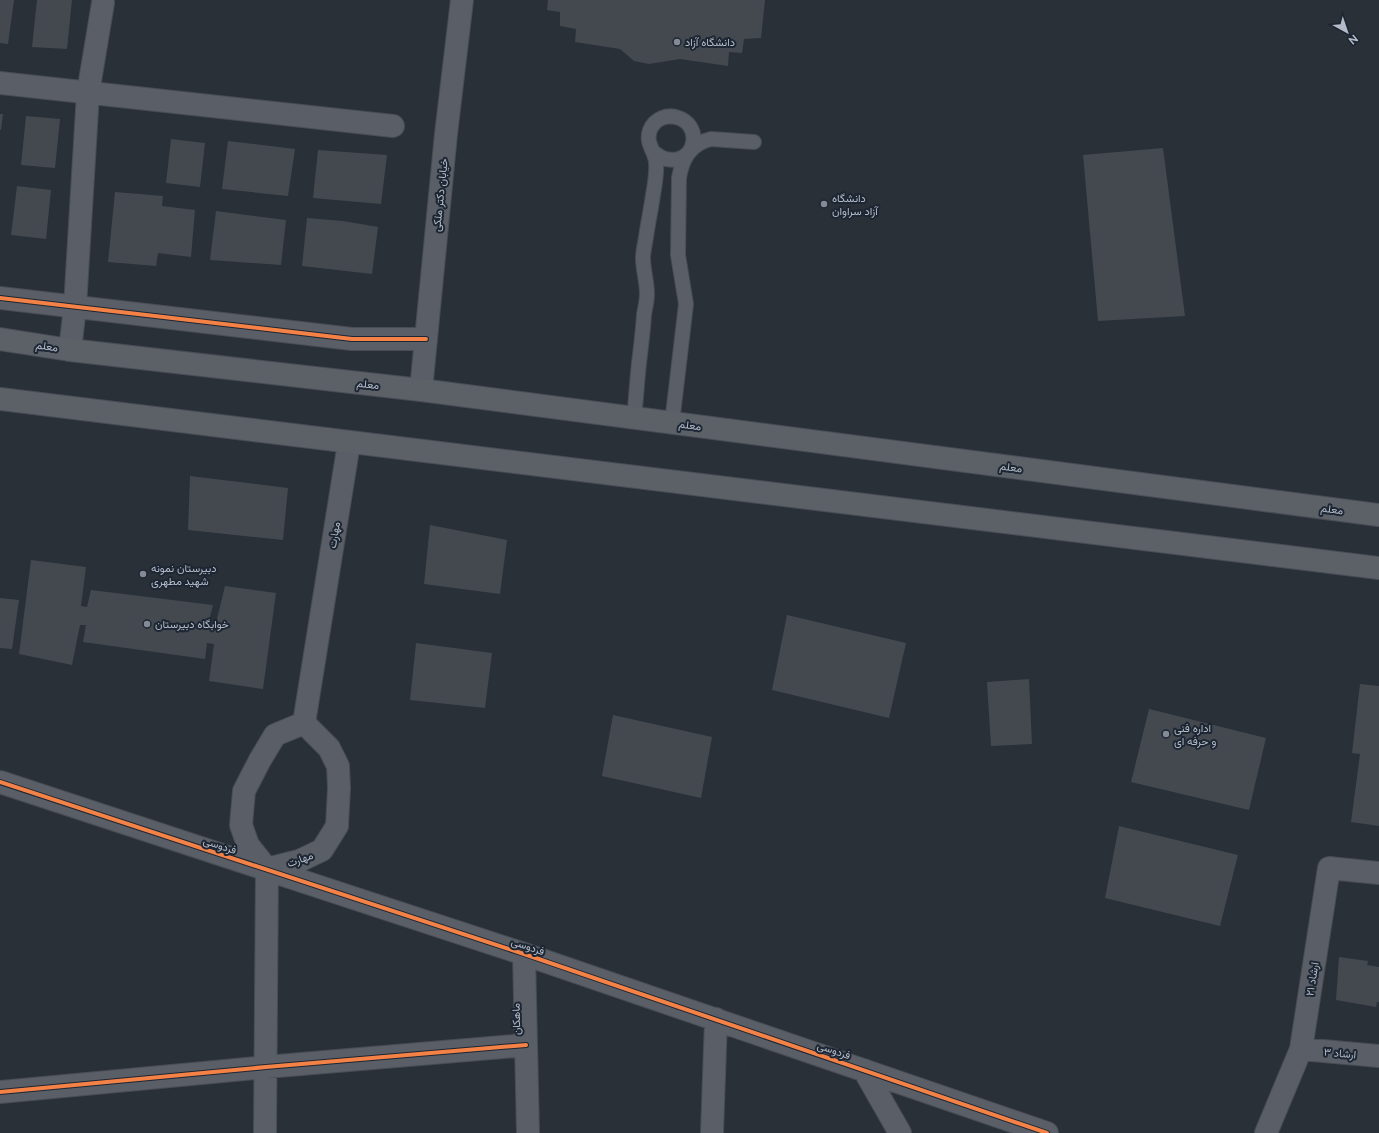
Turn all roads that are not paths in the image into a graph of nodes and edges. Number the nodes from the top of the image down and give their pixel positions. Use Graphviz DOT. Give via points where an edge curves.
graph roads {
  1 [pos="462,0"];
  2 [pos="103,3"];
  3 [pos="0,83"];
  4 [pos="88,93"];
  5 [pos="393,126"];
  6 [pos="690,126"];
  7 [pos="711,139"];
  8 [pos="754,142"];
  9 [pos="689,152"];
  10 [pos="655,153"];
  11 [pos="0,298"];
  12 [pos="75,307"];
  13 [pos="0,339"];
  14 [pos="426,339"];
  15 [pos="70,350"];
  16 [pos="421,390"];
  17 [pos="0,400"];
  18 [pos="634,418"];
  19 [pos="672,422"];
  20 [pos="349,443"];
  21 [pos="1379,515"];
  22 [pos="1379,568"];
  23 [pos="304,723"];
  24 [pos="0,782"];
  25 [pos="267,869"];
  26 [pos="1379,873"];
  27 [pos="524,954"];
  28 [pos="716,1019"];
  29 [pos="526,1045"];
  30 [pos="1301,1050"];
  31 [pos="1379,1056"];
  32 [pos="266,1067"];
  33 [pos="864,1070"];
  34 [pos="0,1092"];
  35 [pos="265,1133"];
  36 [pos="528,1133"];
  37 [pos="712,1133"];
  38 [pos="900,1133"];
  39 [pos="1047,1133"];
  40 [pos="1266,1133"];
  1 -- 14 [label="street, خیابان دکتر ملکی"];
  2 -- 4 [label="street"];
  3 -- 4 [label="street"];
  4 -- 5 [label="street"];
  4 -- 12 [label="street"];
  6 -- 7 [label="lane" via="697,133"];
  6 -- 9 [label="lane" via="693,139"];
  6 -- 10 [label="lane" via="672,116 659,120 653,125 649,140 650,147"];
  7 -- 8 [label="lane"];
  7 -- 9 [label="lane"];
  9 -- 10 [label="lane" via="676,160 661,158"];
  9 -- 19 [label="lane" via="681,167 679,178 678,255 686,304"];
  10 -- 18 [label="lane" via="655,180 643,257 647,294"];
  11 -- 12 [label="street"];
  12 -- 14 [label="street" via="352,339"];
  12 -- 15 [label="street"];
  13 -- 15 [label="main road, معلم"];
  14 -- 16 [label="street, خیابان دکتر ملکی"];
  15 -- 16 [label="main road, معلم"];
  16 -- 18 [label="main road, معلم"];
  17 -- 20 [label="main road"];
  18 -- 19 [label="main road, معلم"];
  19 -- 21 [label="main road, معلم"];
  20 -- 22 [label="main road"];
  20 -- 23 [label="street, مهارت"];
  23 -- 25 [label="street" via="275,735 244,791 241,825 248,845"];
  23 -- 25 [label="street, مهارت" via="329,748 338,766 337,826 322,850 299,861"];
  24 -- 25 [label="street, فردوسی"];
  25 -- 27 [label="street, فردوسی"];
  25 -- 32 [label="street"];
  26 -- 30 [label="street, ارشاد ۲۱" via="1330,868"];
  27 -- 28 [label="street, فردوسی"];
  27 -- 29 [label="street, ماهکان"];
  28 -- 33 [label="street, فردوسی"];
  28 -- 37 [label="street"];
  29 -- 32 [label="street"];
  29 -- 36 [label="street, ماهکان"];
  30 -- 31 [label="street, ارشاد ۳"];
  30 -- 40 [label="street, ارشاد ۲۱"];
  32 -- 34 [label="street"];
  32 -- 35 [label="street"];
  33 -- 38 [label="street"];
  33 -- 39 [label="street, فردوسی"];
}
